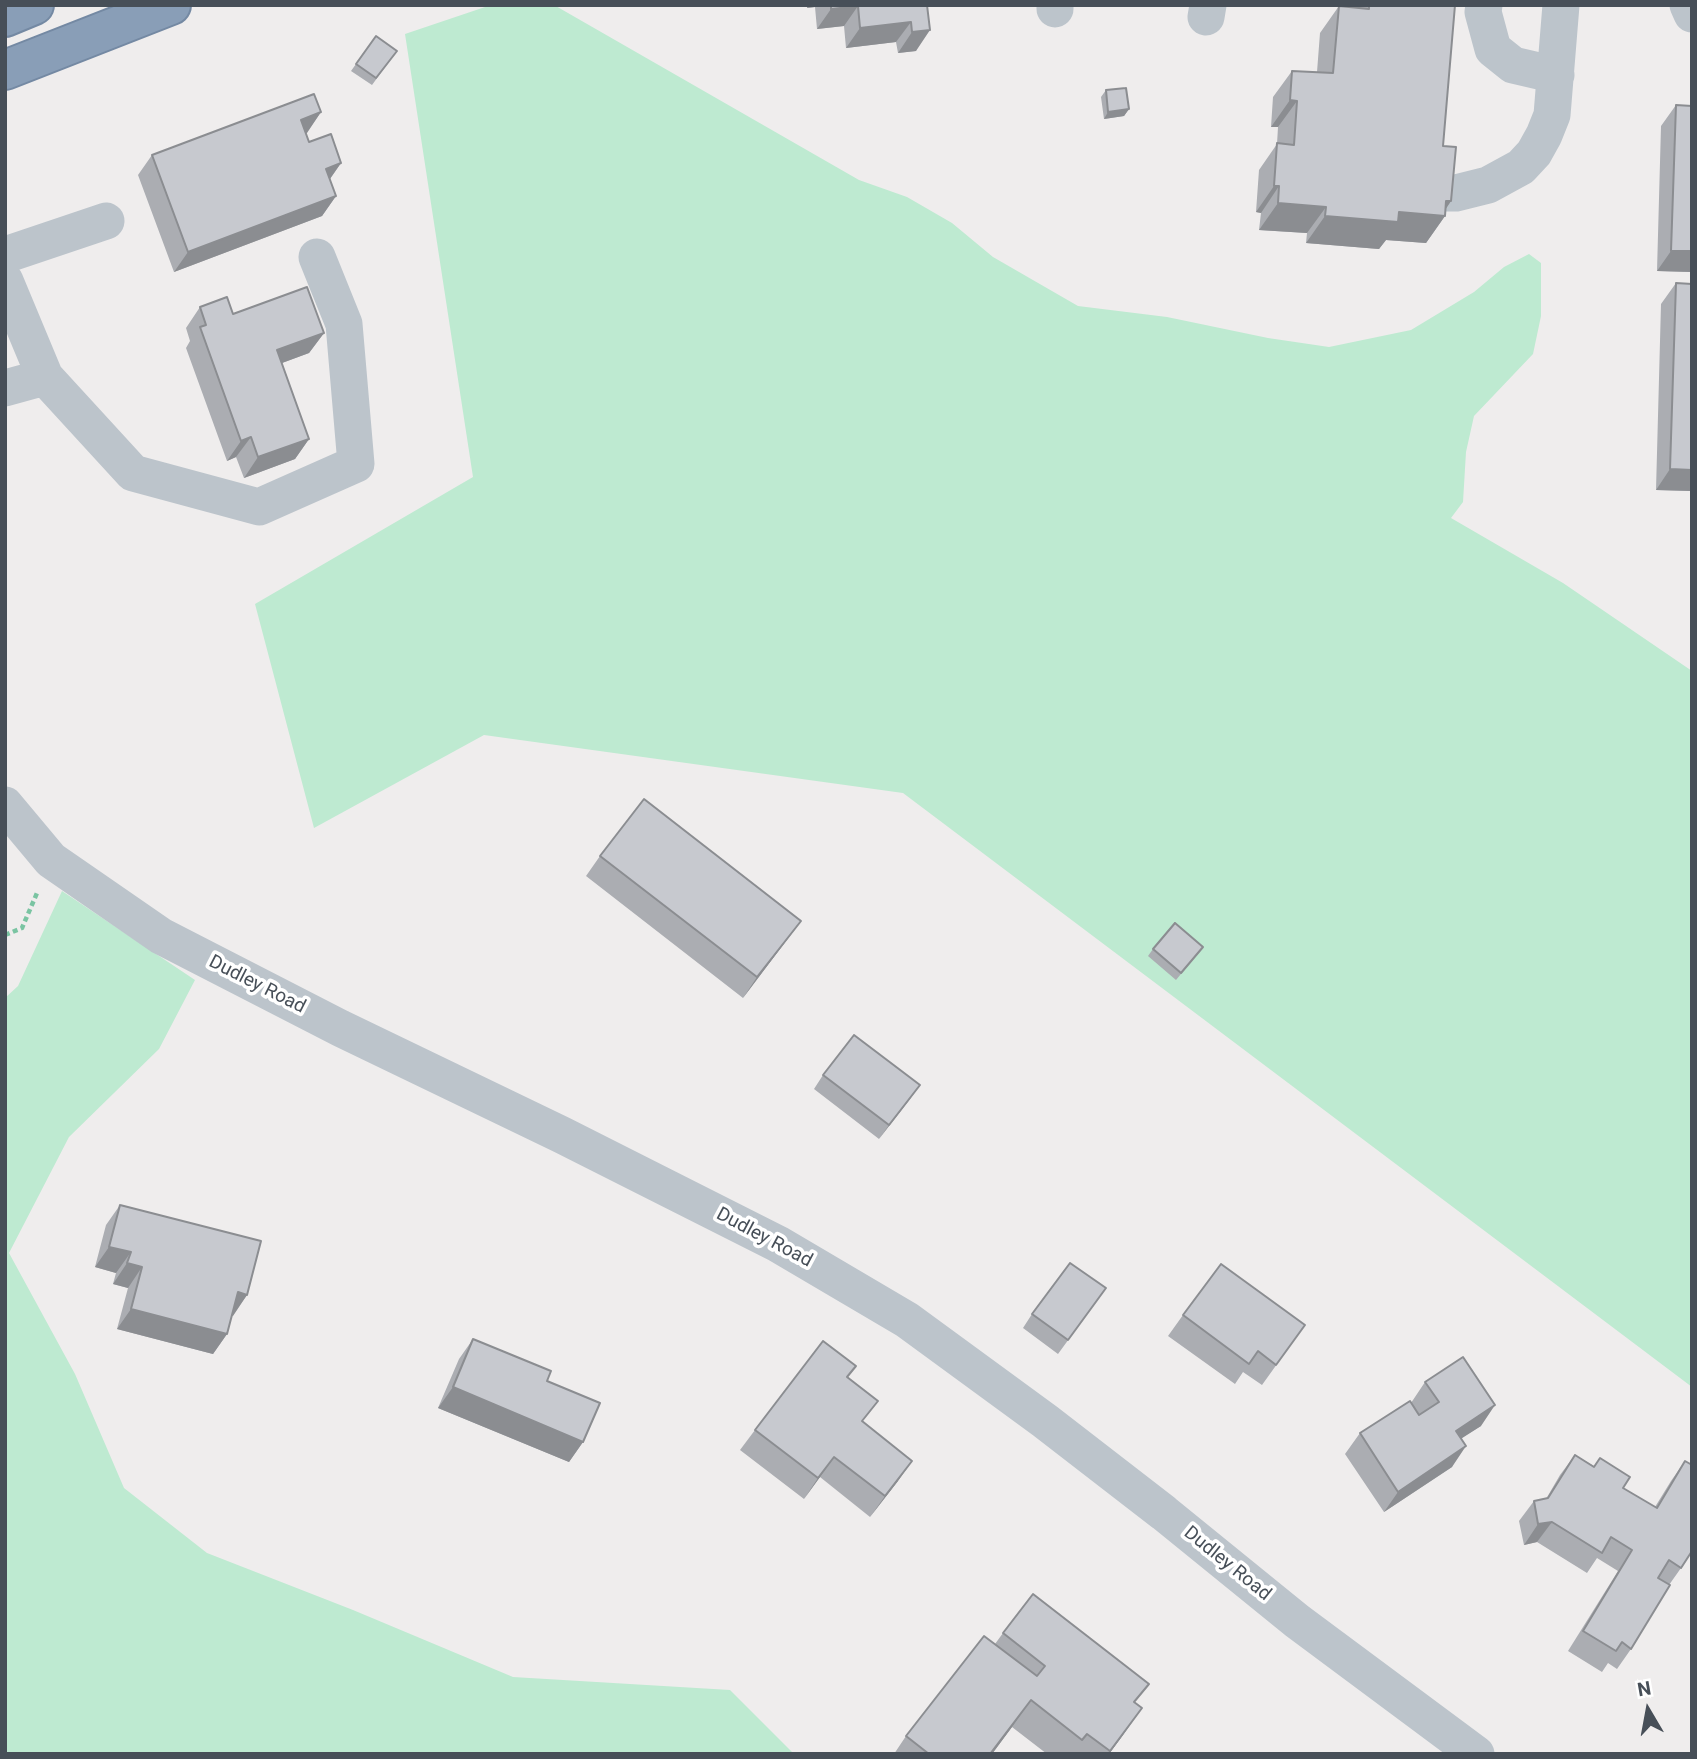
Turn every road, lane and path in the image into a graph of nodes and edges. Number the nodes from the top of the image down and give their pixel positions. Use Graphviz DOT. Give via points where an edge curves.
graph roads {
  1 [pos="34,5"];
  2 [pos="171,5"];
  3 [pos="1484,5"];
  4 [pos="1561,5"];
  5 [pos="1688,5"];
  6 [pos="1692,14"];
  7 [pos="5,17"];
  8 [pos="5,70"];
  9 [pos="1556,75"];
  10 [pos="1440,193"];
  11 [pos="106,221"];
  12 [pos="5,255"];
  13 [pos="317,257"];
  14 [pos="5,281"];
  15 [pos="45,377"];
  16 [pos="5,387"];
  17 [pos="5,805"];
  18 [pos="51,860"];
  19 [pos="5,935"];
  20 [pos="1476,1754"];
  1 -- 7 [label="highway"];
  2 -- 8 [label="highway"];
  3 -- 9 [label="street" via="1493,49 1513,65"];
  4 -- 9 [label="street"];
  5 -- 6 [label="street"];
  9 -- 10 [label="street" via="1545,135 1521,167 1488,185"];
  11 -- 12 [label="street"];
  13 -- 15 [label="street" via="344,324 356,464 259,507 133,472"];
  14 -- 15 [label="street"];
  15 -- 16 [label="street"];
  17 -- 18 [label="street, Dudley Road"];
  18 -- 19 [label="path" via="23,928"];
  18 -- 20 [label="street, Dudley Road" via="161,936 778,1244 907,1320"];
}
